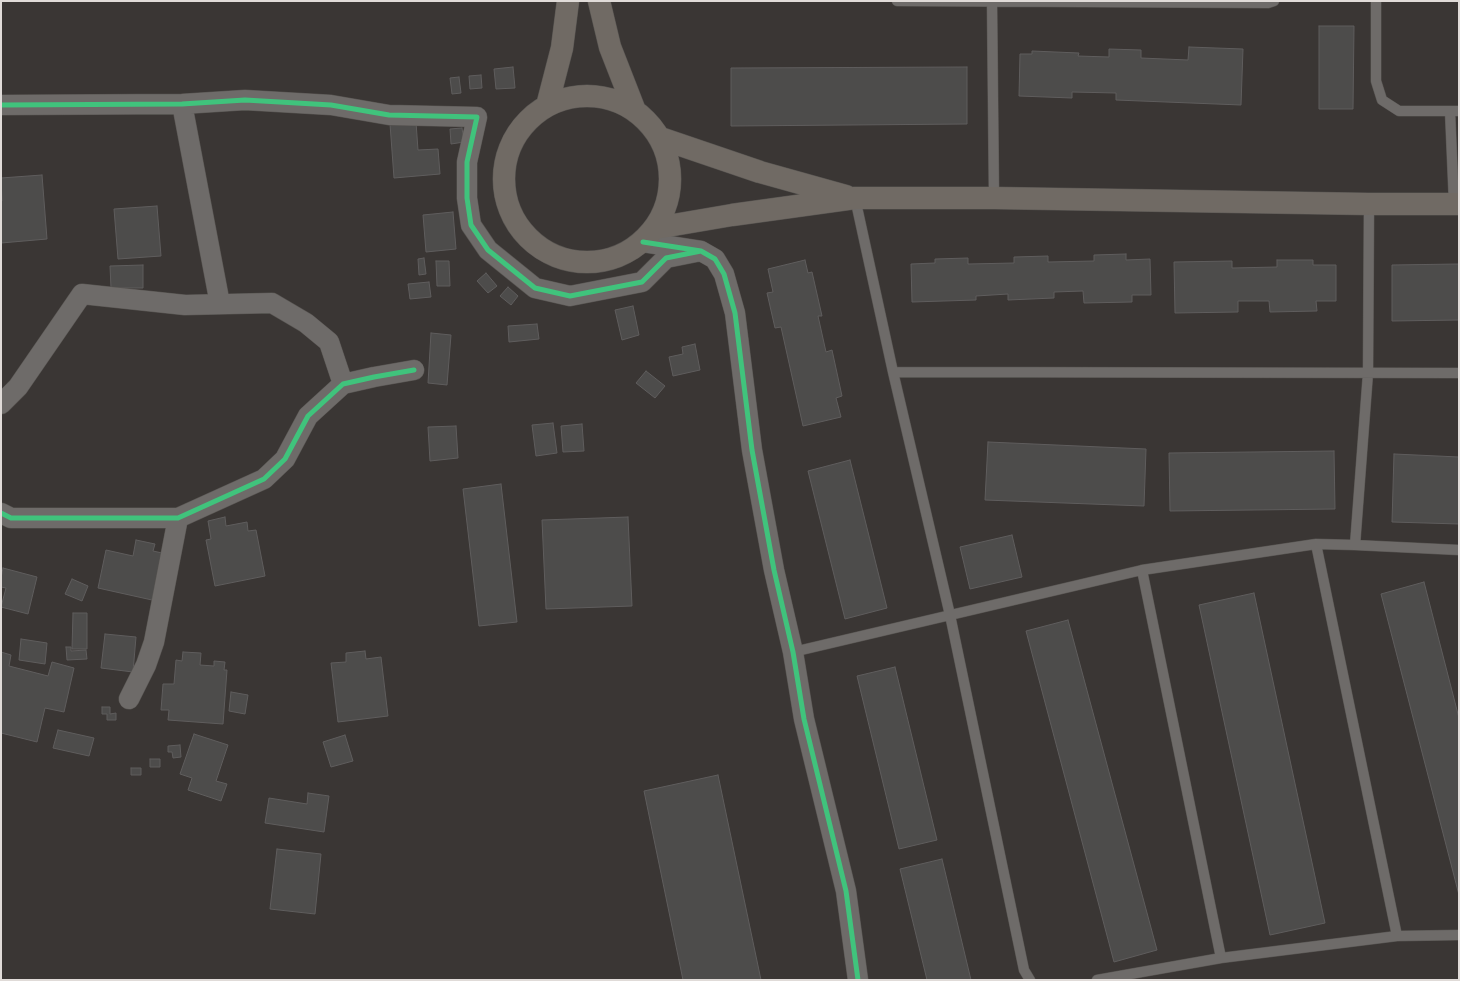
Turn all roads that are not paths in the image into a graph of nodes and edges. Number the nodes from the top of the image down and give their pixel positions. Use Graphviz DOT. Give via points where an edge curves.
graph roads {
  1 [pos="568,1"];
  2 [pos="599,1"];
  3 [pos="897,1"];
  4 [pos="1274,1"];
  5 [pos="1376,1"];
  6 [pos="992,2"];
  7 [pos="182,104"];
  8 [pos="1,105"];
  9 [pos="547,106"];
  10 [pos="635,111"];
  11 [pos="1454,111"];
  12 [pos="660,138"];
  13 [pos="855,198"];
  14 [pos="994,198"];
  15 [pos="1369,204"];
  16 [pos="1457,204"];
  17 [pos="649,235"];
  18 [pos="701,251"];
  19 [pos="220,304"];
  20 [pos="414,370"];
  21 [pos="893,372"];
  22 [pos="1368,373"];
  23 [pos="1459,373"];
  24 [pos="343,384"];
  25 [pos="1,404"];
  26 [pos="1,513"];
  27 [pos="178,518"];
  28 [pos="1316,544"];
  29 [pos="1355,544"];
  30 [pos="1459,550"];
  31 [pos="1142,570"];
  32 [pos="950,615"];
  33 [pos="793,652"];
  34 [pos="129,699"];
  35 [pos="1459,935"];
  36 [pos="1397,936"];
  37 [pos="1221,958"];
  38 [pos="858,980"];
  39 [pos="1030,980"];
  40 [pos="1097,980"];
  1 -- 9 [label="main road" via="562,48"];
  2 -- 10 [label="main road" via="610,47"];
  3 -- 6 [label="lane"];
  4 -- 6 [label="lane"];
  5 -- 11 [label="lane" via="1376,81 1382,100 1399,111"];
  6 -- 14 [label="lane"];
  7 -- 8 [label="street"];
  7 -- 18 [label="street" via="245,100 331,105 389,116 477,117 467,162 467,198 471,225 488,250 535,288 570,296 642,282 666,258"];
  7 -- 19 [label="street"];
  9 -- 10 [label="main road" via="564,99 582,96 601,97 619,102"];
  9 -- 17 [label="main road" via="519,131 510,148 505,166 504,185 508,203 518,226 540,248 556,257 574,262 593,263 611,260 628,253"];
  10 -- 12 [label="main road" via="649,123"];
  11 -- 16 [label="lane"];
  12 -- 13 [label="main road" via="760,172"];
  12 -- 17 [label="main road" via="667,156 670,193 665,211"];
  13 -- 14 [label="main road"];
  13 -- 17 [label="main road" via="774,209"];
  13 -- 21 [label="lane"];
  14 -- 15 [label="main road"];
  15 -- 16 [label="main road"];
  15 -- 22 [label="lane"];
  17 -- 18 [label="street"];
  18 -- 33 [label="street" via="715,259 724,274 734,313 752,450 774,570"];
  19 -- 24 [label="street" via="272,303 306,323 329,342"];
  19 -- 25 [label="street" via="185,305 82,294 18,387"];
  20 -- 24 [label="street"];
  21 -- 22 [label="lane"];
  21 -- 32 [label="lane"];
  22 -- 23 [label="lane"];
  22 -- 29 [label="lane"];
  24 -- 27 [label="street" via="308,416 285,459 264,479"];
  26 -- 27 [label="street" via="11,518"];
  27 -- 34 [label="street" via="154,642"];
  28 -- 29 [label="lane"];
  28 -- 31 [label="lane"];
  28 -- 36 [label="lane"];
  29 -- 30 [label="lane"];
  31 -- 32 [label="lane"];
  31 -- 37 [label="lane"];
  32 -- 33 [label="lane"];
  32 -- 39 [label="lane" via="1024,970"];
  33 -- 38 [label="street" via="804,719 846,891"];
  35 -- 36 [label="lane"];
  36 -- 37 [label="lane"];
  37 -- 40 [label="lane"];
}
